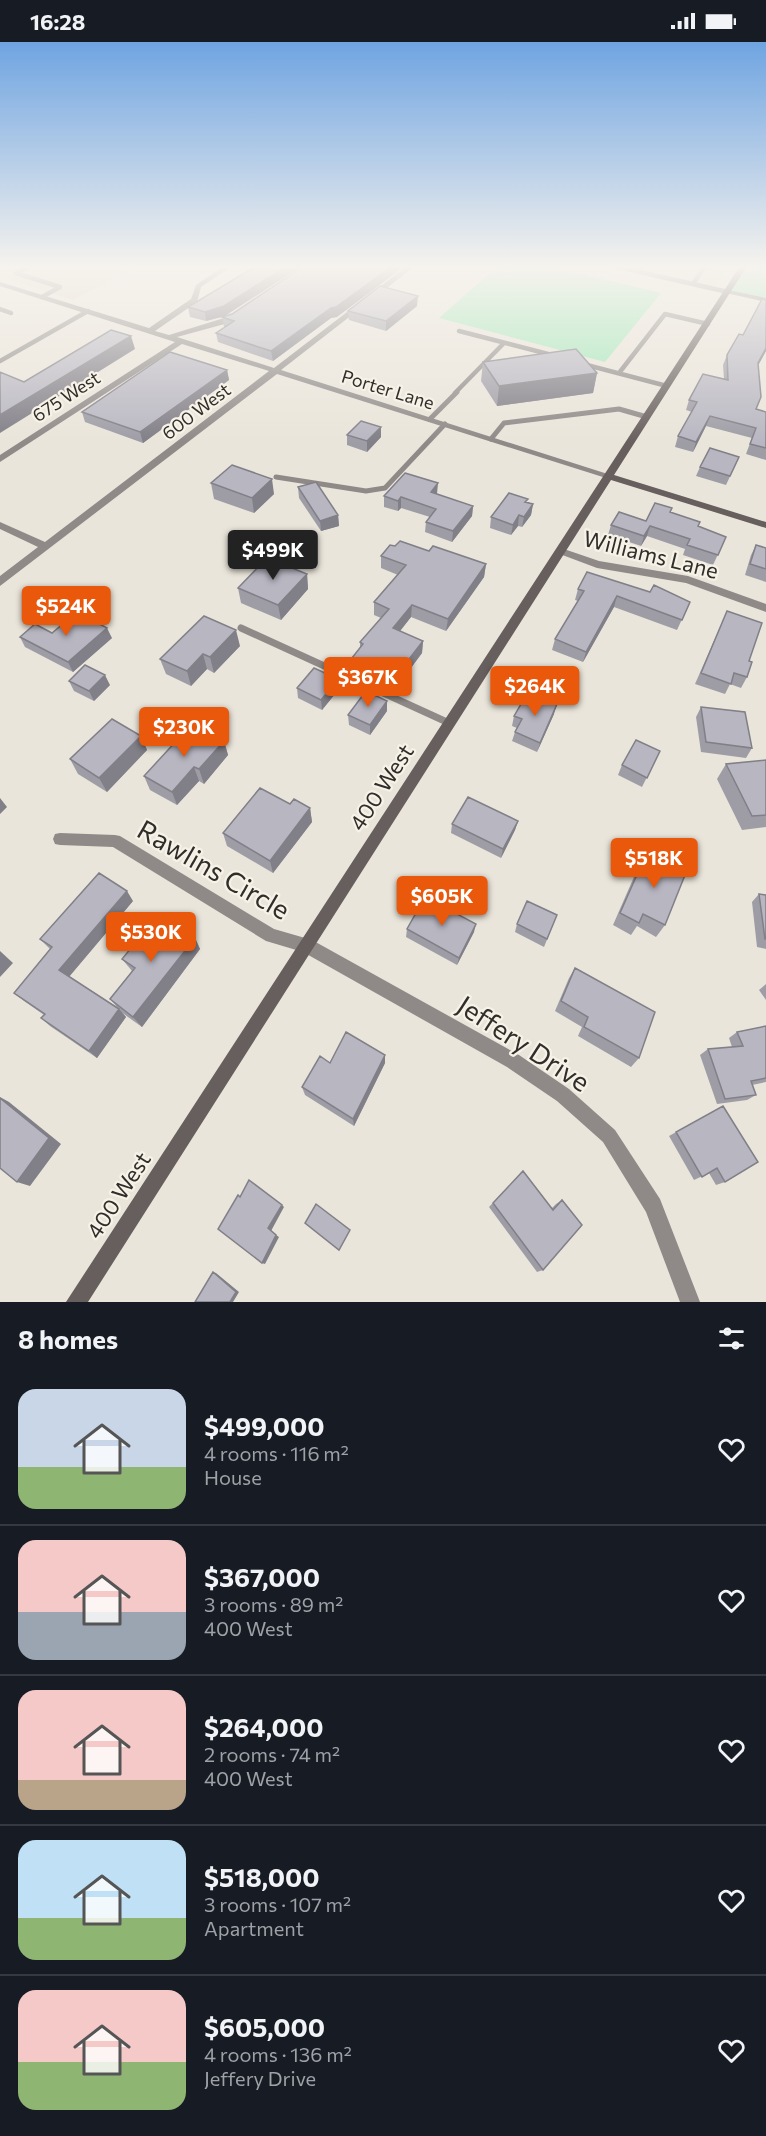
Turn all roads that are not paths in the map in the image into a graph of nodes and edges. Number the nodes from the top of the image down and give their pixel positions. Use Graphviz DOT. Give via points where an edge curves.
graph roads {
  1 [pos="708,324"];
  2 [pos="63,325"];
  3 [pos="131,325"];
  4 [pos="159,325"];
  5 [pos="212,325"];
  6 [pos="336,325"];
  7 [pos="657,325"];
  8 [pos="150,331"];
  9 [pos="459,331"];
  10 [pos="170,337"];
  11 [pos="180,340"];
  12 [pos="504,343"];
  13 [pos="562,358"];
  14 [pos="0,360"];
  15 [pos="573,361"];
  16 [pos="277,371"];
  17 [pos="619,373"];
  18 [pos="667,386"];
  19 [pos="647,417"];
  20 [pos="430,419"];
  21 [pos="446,424"];
  22 [pos="491,439"];
  23 [pos="0,459"];
  24 [pos="609,476"];
  25 [pos="276,477"];
  26 [pos="0,525"];
  27 [pos="766,525"];
  28 [pos="46,547"];
  29 [pos="561,551"];
  30 [pos="0,582"];
  31 [pos="766,608"];
  32 [pos="241,628"];
  33 [pos="449,723"];
  34 [pos="60,839"];
  35 [pos="306,945"];
  36 [pos="76,1302"];
  37 [pos="690,1302"];
  1 -- 18 [label="main road, 400 West"];
  2 -- 14 [label="lane"];
  3 -- 8 [label="street, Porter Lane"];
  4 -- 8 [label="street"];
  5 -- 10 [label="street"];
  6 -- 16 [label="street, 600 West"];
  7 -- 17 [label="lane"];
  8 -- 10 [label="street, Porter Lane"];
  9 -- 12 [label="lane"];
  10 -- 11 [label="street, Porter Lane"];
  11 -- 16 [label="street, Porter Lane"];
  11 -- 23 [label="street, 675 West"];
  12 -- 13 [label="lane"];
  12 -- 20 [label="lane"];
  15 -- 17 [label="lane"];
  16 -- 20 [label="street, Porter Lane"];
  16 -- 28 [label="street, 600 West"];
  17 -- 18 [label="lane"];
  18 -- 19 [label="main road, 400 West"];
  19 -- 22 [label="lane" via="619,409 504,423"];
  19 -- 24 [label="main road, 400 West"];
  20 -- 21 [label="street, Porter Lane"];
  21 -- 22 [label="street, Porter Lane"];
  21 -- 25 [label="lane" via="385,488 366,491"];
  22 -- 24 [label="street, Porter Lane"];
  24 -- 27 [label="main road, Porter Lane"];
  24 -- 29 [label="main road, 400 West"];
  26 -- 28 [label="street"];
  28 -- 30 [label="street, 600 West"];
  29 -- 31 [label="street, Williams Lane" via="597,564 688,580"];
  29 -- 33 [label="main road, 400 West"];
  32 -- 33 [label="lane"];
  33 -- 35 [label="main road, 400 West"];
  34 -- 35 [label="street, Rawlins Circle" via="115,841 271,936"];
  35 -- 36 [label="main road, 400 West"];
  35 -- 37 [label="street, Jeffery Drive" via="513,1061 563,1095 609,1136 653,1206"];
}
